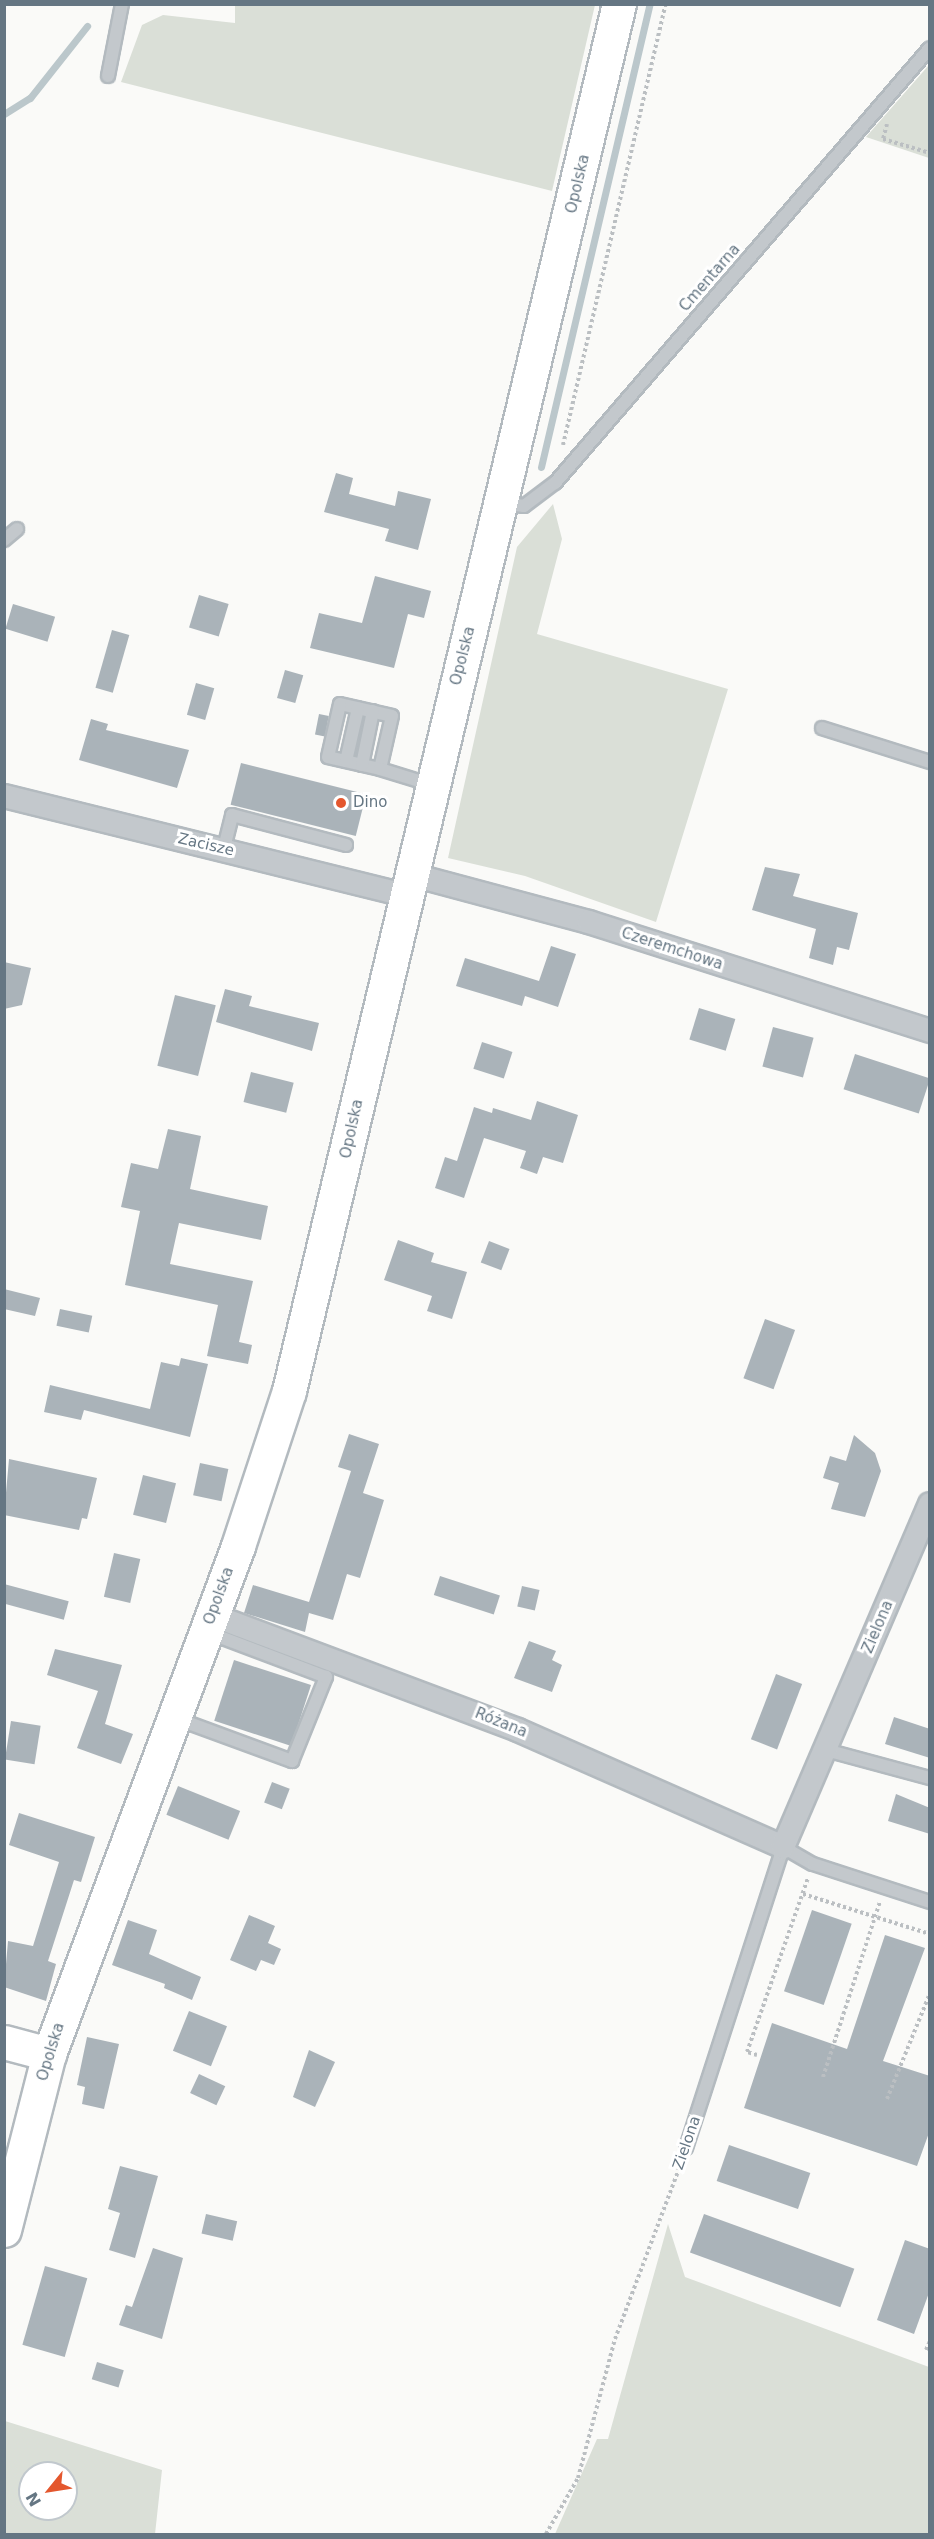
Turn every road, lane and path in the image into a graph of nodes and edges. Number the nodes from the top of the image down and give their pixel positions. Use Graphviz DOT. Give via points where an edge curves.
graph roads {
  1 [pos="122,4"];
  2 [pos="619,4"];
  3 [pos="666,4"];
  4 [pos="930,48"];
  5 [pos="108,76"];
  6 [pos="870,116"];
  7 [pos="930,153"];
  8 [pos="561,454"];
  9 [pos="502,503"];
  10 [pos="17,529"];
  11 [pos="4,540"];
  12 [pos="358,708"];
  13 [pos="373,711"];
  14 [pos="822,728"];
  15 [pos="346,761"];
  16 [pos="930,762"];
  17 [pos="362,765"];
  18 [pos="380,769"];
  19 [pos="433,785"];
  20 [pos="4,796"];
  21 [pos="346,845"];
  22 [pos="224,848"];
  23 [pos="410,886"];
  24 [pos="930,1031"];
  25 [pos="930,1504"];
  26 [pos="209,1623"];
  27 [pos="174,1718"];
  28 [pos="826,1750"];
  29 [pos="930,1778"];
  30 [pos="783,1847"];
  31 [pos="813,1864"];
  32 [pos="885,1887"];
  33 [pos="803,1894"];
  34 [pos="930,1902"];
  35 [pos="875,1917"];
  36 [pos="930,1934"];
  37 [pos="930,1993"];
  38 [pos="4,2042"];
  39 [pos="49,2054"];
  40 [pos="757,2055"];
  41 [pos="823,2077"];
  42 [pos="887,2099"];
  43 [pos="687,2148"];
  44 [pos="4,2230"];
  45 [pos="930,2341"];
  46 [pos="926,2350"];
  47 [pos="546,2535"];
  1 -- 5 [label="lane"];
  2 -- 9 [label="main road, Opolska"];
  3 -- 8 [label="path"];
  4 -- 6 [label="lane, Cmentarna"];
  6 -- 7 [label="path" via="889,125 883,139"];
  6 -- 9 [label="lane, Cmentarna" via="555,483 524,506"];
  9 -- 19 [label="main road, Opolska"];
  10 -- 11 [label="lane"];
  12 -- 13 [label="lane"];
  12 -- 15 [label="lane"];
  12 -- 15 [label="lane" via="340,704 338,711 328,757"];
  13 -- 17 [label="lane"];
  13 -- 18 [label="lane" via="392,716"];
  14 -- 16 [label="lane"];
  15 -- 17 [label="lane"];
  17 -- 18 [label="lane"];
  18 -- 19 [label="lane"];
  19 -- 23 [label="main road, Opolska"];
  20 -- 22 [label="street, Zacisze"];
  21 -- 22 [label="lane" via="232,815"];
  22 -- 23 [label="street, Zacisze"];
  23 -- 24 [label="street, Czeremchowa" via="589,922"];
  23 -- 26 [label="main road, Opolska" via="289,1391"];
  25 -- 28 [label="street, Zielona"];
  26 -- 27 [label="main road, Opolska"];
  26 -- 27 [label="lane" via="326,1677 292,1761"];
  26 -- 30 [label="street, Różana" via="518,1730"];
  27 -- 39 [label="main road, Opolska"];
  28 -- 29 [label="lane"];
  28 -- 30 [label="street, Zielona"];
  30 -- 31 [label="lane"];
  30 -- 43 [label="lane, Zielona"];
  31 -- 32 [label="lane"];
  31 -- 33 [label="path"];
  32 -- 34 [label="lane"];
  32 -- 35 [label="path"];
  33 -- 35 [label="path"];
  33 -- 40 [label="path" via="747,2052"];
  35 -- 36 [label="path"];
  35 -- 41 [label="path"];
  37 -- 42 [label="path"];
  38 -- 39 [label="main road"];
  39 -- 44 [label="main road, Opolska"];
  43 -- 47 [label="path, Zielona" via="615,2339 578,2478"];
  45 -- 46 [label="path"];
}
